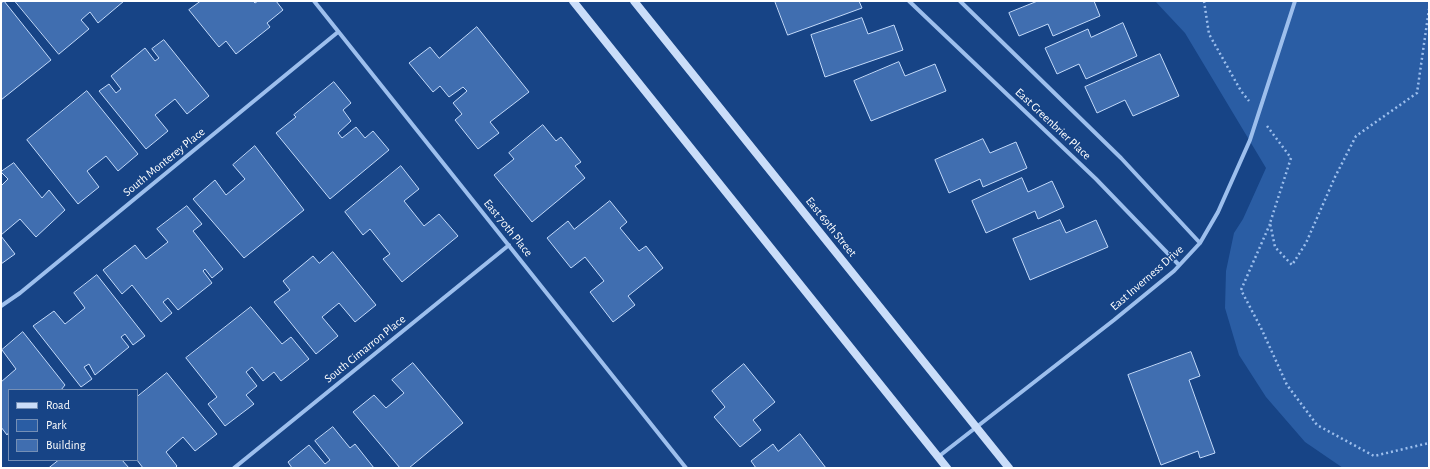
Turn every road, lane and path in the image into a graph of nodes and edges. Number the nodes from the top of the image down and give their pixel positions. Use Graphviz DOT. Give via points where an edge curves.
graph roads {
  1 [pos="314,1"];
  2 [pos="573,1"];
  3 [pos="634,1"];
  4 [pos="909,1"];
  5 [pos="960,1"];
  6 [pos="1204,1"];
  7 [pos="1295,1"];
  8 [pos="1429,9"];
  9 [pos="338,32"];
  10 [pos="1259,114"];
  11 [pos="1270,223"];
  12 [pos="1200,243"];
  13 [pos="509,246"];
  14 [pos="1179,265"];
  15 [pos="1,306"];
  16 [pos="977,427"];
  17 [pos="1429,443"];
  18 [pos="938,457"];
  19 [pos="234,468"];
  20 [pos="686,468"];
  21 [pos="947,468"];
  22 [pos="1009,468"];
  1 -- 9 [label="street, East 70th Place"];
  2 -- 18 [label="main road"];
  3 -- 16 [label="main road, East 69th Street"];
  4 -- 14 [label="street, East Greenbrier Place" via="1096,179"];
  5 -- 12 [label="street, East Greenbrier Place" via="1121,158"];
  6 -- 10 [label="path" via="1208,34 1241,91"];
  7 -- 10 [label="street, East Inverness Drive"];
  8 -- 11 [label="path" via="1417,93 1356,136 1306,243 1292,265 1275,247"];
  9 -- 13 [label="street, East 70th Place"];
  9 -- 15 [label="street, South Monterey Place"];
  10 -- 11 [label="path" via="1291,158"];
  10 -- 12 [label="street, East Inverness Drive" via="1218,212"];
  11 -- 17 [label="path" via="1241,290 1287,385 1317,425 1374,456"];
  12 -- 14 [label="street, East Inverness Drive"];
  13 -- 19 [label="street, South Cimarron Place"];
  13 -- 20 [label="street, East 70th Place"];
  14 -- 16 [label="street, East Inverness Drive" via="1114,320"];
  16 -- 18 [label="street, East Inverness Drive"];
  16 -- 22 [label="main road, East 69th Street"];
  18 -- 21 [label="main road"];
}
